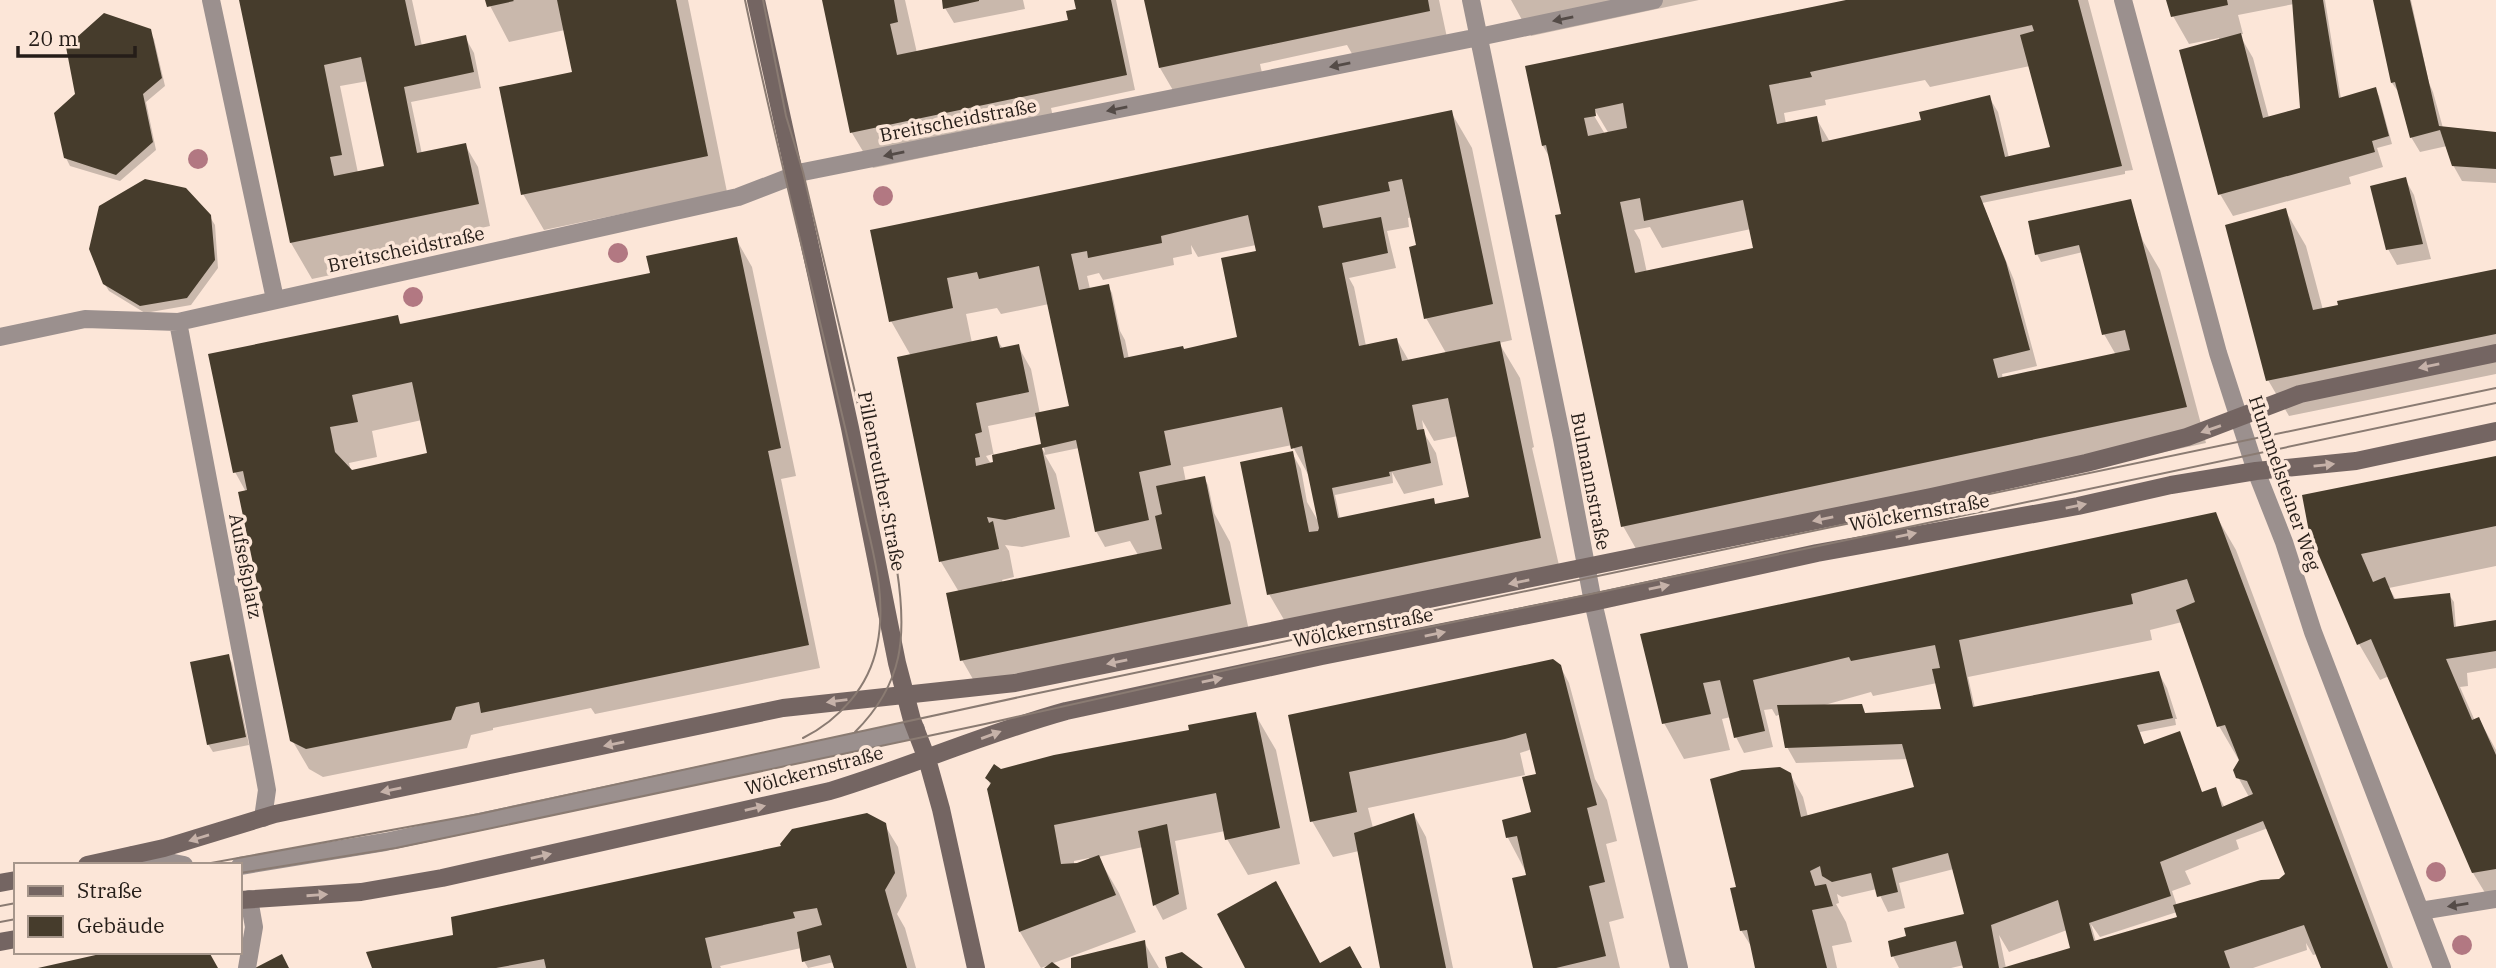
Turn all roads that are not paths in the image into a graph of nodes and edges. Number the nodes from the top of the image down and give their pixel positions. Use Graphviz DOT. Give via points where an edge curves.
graph roads {
  1 [pos="211,0"];
  2 [pos="756,0"];
  3 [pos="1471,0"];
  4 [pos="1654,0"];
  5 [pos="2123,0"];
  6 [pos="1479,37"];
  7 [pos="794,174"];
  8 [pos="275,299"];
  9 [pos="178,322"];
  10 [pos="0,337"];
  11 [pos="2496,353"];
  12 [pos="2240,418"];
  13 [pos="2496,431"];
  14 [pos="2256,471"];
  15 [pos="1586,569"];
  16 [pos="1593,602"];
  17 [pos="905,695"];
  18 [pos="916,729"];
  19 [pos="927,759"];
  20 [pos="263,818"];
  21 [pos="133,855"];
  22 [pos="96,863"];
  23 [pos="174,863"];
  24 [pos="243,867"];
  25 [pos="244,899"];
  26 [pos="2496,899"];
  27 [pos="2420,911"];
  28 [pos="247,968"];
  29 [pos="976,968"];
  30 [pos="1679,968"];
  31 [pos="2442,968"];
  1 -- 8 [label="street"];
  2 -- 7 [label="main road, Pillenreuther Straße"];
  3 -- 6 [label="street, Bulmannstraße"];
  4 -- 6 [label="street, Breitscheidstraße, one-way"];
  5 -- 12 [label="street, Hummelsteiner Weg" via="2218,353"];
  6 -- 7 [label="street, Breitscheidstraße, one-way"];
  6 -- 15 [label="street, Bulmannstraße"];
  7 -- 8 [label="street, Breitscheidstraße" via="738,197"];
  7 -- 17 [label="main road, Pillenreuther Straße"];
  8 -- 9 [label="street"];
  9 -- 10 [label="street" via="85,318"];
  9 -- 20 [label="street, Aufseßplatz" via="267,790"];
  11 -- 12 [label="main road, Wölckernstraße, one-way" via="2311,391"];
  12 -- 14 [label="street, Hummelsteiner Weg"];
  12 -- 15 [label="main road, Wölckernstraße, one-way" via="2086,463"];
  14 -- 13 [label="main road, Wölckernstraße, one-way" via="2356,461"];
  16 -- 14 [label="main road, Wölckernstraße, one-way" via="1817,552"];
  14 -- 27 [label="street, Hummelsteiner Weg"];
  15 -- 16 [label="street, Bulmannstraße"];
  15 -- 17 [label="main road, Wölckernstraße, one-way" via="1015,684"];
  19 -- 16 [label="main road, Wölckernstraße, one-way" via="1066,711"];
  16 -- 30 [label="street, Bulmannstraße"];
  17 -- 18 [label="main road, Pillenreuther Straße"];
  17 -- 20 [label="main road, Wölckernstraße, one-way" via="783,708"];
  18 -- 19 [label="main road, Pillenreuther Straße"];
  18 -- 24 [label="street" via="397,839"];
  25 -- 19 [label="main road, Wölckernstraße, one-way" via="361,892 442,878 830,791"];
  19 -- 29 [label="main road, Pillenreuther Straße"];
  20 -- 21 [label="main road, Wölckernstraße, one-way"];
  21 -- 22 [label="main road, Wölckernstraße"];
  21 -- 23 [label="street"];
  25 -- 28 [label="street" via="254,927"];
  26 -- 27 [label="street, one-way"];
  27 -- 31 [label="street, Hummelsteiner Weg"];
}
